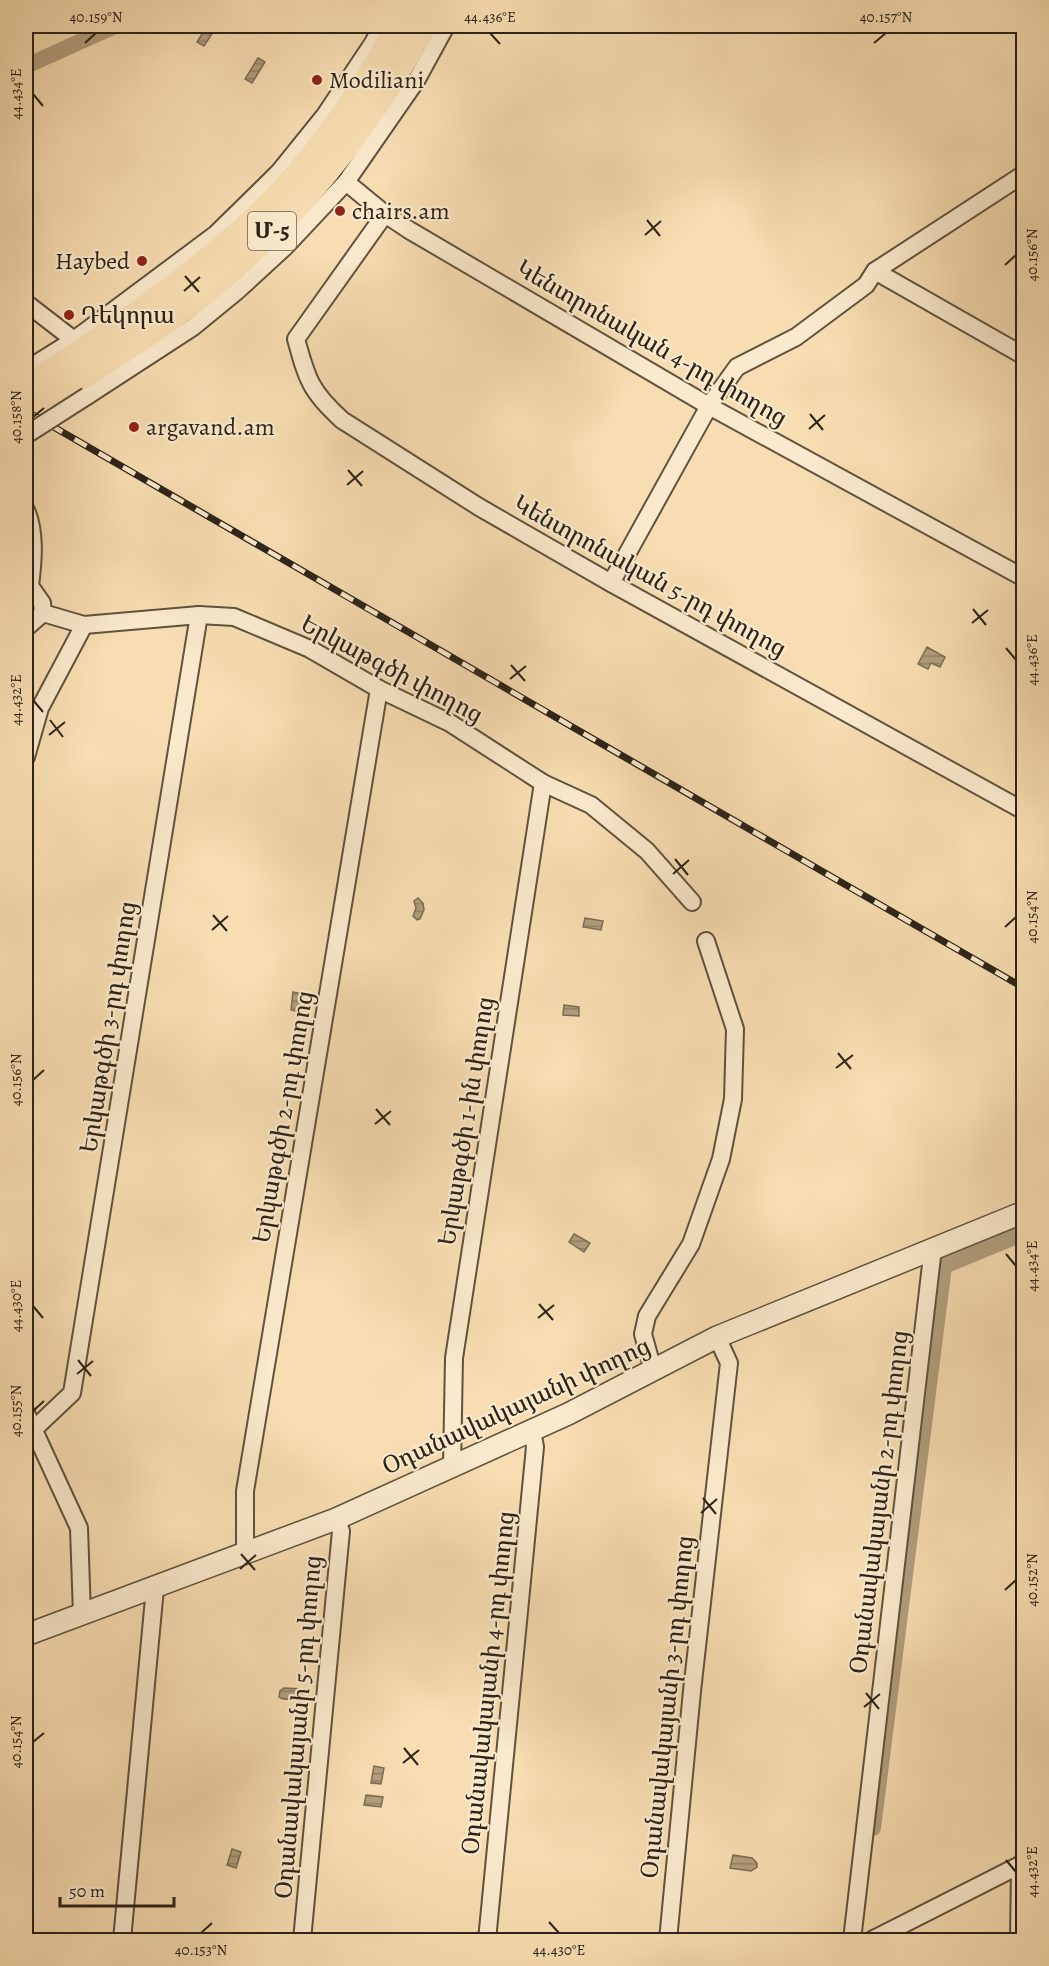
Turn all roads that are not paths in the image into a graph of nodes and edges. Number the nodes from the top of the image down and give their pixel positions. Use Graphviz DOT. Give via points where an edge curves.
graph roads {
  1 [pos="382,26"];
  2 [pos="400,26"];
  3 [pos="422,26"];
  4 [pos="446,26"];
  5 [pos="1023,174"];
  6 [pos="346,182"];
  7 [pos="385,214"];
  8 [pos="875,272"];
  9 [pos="26,303"];
  10 [pos="74,340"];
  11 [pos="1023,356"];
  12 [pos="49,379"];
  13 [pos="709,406"];
  14 [pos="26,410"];
  15 [pos="26,435"];
  16 [pos="26,510"];
  17 [pos="1023,578"];
  18 [pos="611,584"];
  19 [pos="43,614"];
  20 [pos="199,615"];
  21 [pos="84,625"];
  22 [pos="26,628"];
  23 [pos="379,688"];
  24 [pos="26,757"];
  25 [pos="543,783"];
  26 [pos="1023,811"];
  27 [pos="692,902"];
  28 [pos="706,941"];
  29 [pos="1023,1212"];
  30 [pos="933,1248"];
  31 [pos="717,1337"];
  32 [pos="653,1370"];
  33 [pos="26,1413"];
  34 [pos="33,1430"];
  35 [pos="532,1430"];
  36 [pos="452,1467"];
  37 [pos="336,1519"];
  38 [pos="245,1555"];
  39 [pos="155,1588"];
  40 [pos="82,1615"];
  41 [pos="26,1635"];
  42 [pos="1022,1864"];
  43 [pos="123,1941"];
  44 [pos="302,1941"];
  45 [pos="487,1941"];
  46 [pos="668,1941"];
  47 [pos="852,1941"];
  48 [pos="872,1941"];
  49 [pos="1019,1941"];
  1 -- 10 [label="street" via="325,115 279,172 216,234"];
  2 -- 12 [label="highway, Մ-5" via="350,108 306,165 254,220 204,265"];
  3 -- 12 [label="highway, Մ-5" via="360,128 319,181 269,234 217,280 135,341"];
  4 -- 6 [label="street" via="416,81"];
  5 -- 8 [label="street"];
  6 -- 7 [label="street, Կենտրոնական 4-րդ փողոց"];
  6 -- 12 [label="street" via="285,247 193,327"];
  7 -- 13 [label="street, Կենտրոնական 4-րդ փողոց"];
  7 -- 18 [label="street, Կենտրոնական 5-րդ փողոց" via="296,339 306,378 323,403 342,420 478,507"];
  8 -- 11 [label="street"];
  8 -- 13 [label="street" via="866,285 796,337 737,367"];
  9 -- 10 [label="street"];
  10 -- 12 [label="street"];
  12 -- 14 [label="highway, Մ-5"];
  12 -- 15 [label="street, bridge"];
  13 -- 17 [label="street, Կենտրոնական 4-րդ փողոց"];
  13 -- 18 [label="street"];
  16 -- 19 [label="street" via="31,522 30,586 42,603"];
  18 -- 26 [label="street, Կենտրոնական 5-րդ փողոց"];
  19 -- 21 [label="street, Երկաթգծի փողոց"];
  19 -- 22 [label="street"];
  20 -- 21 [label="street, Երկաթգծի փողոց"];
  20 -- 23 [label="street, Երկաթգծի փողոց" via="234,617 310,649"];
  20 -- 34 [label="street, Երկաթգծի 3-րդ փողոց" via="72,1393"];
  21 -- 24 [label="street" via="40,708"];
  23 -- 25 [label="street, Երկաթգծի փողոց" via="450,723"];
  23 -- 38 [label="street, Երկաթգծի 2-րդ փողոց" via="244,1491"];
  25 -- 27 [label="street, Երկաթգծի փողոց" via="591,805 647,851"];
  25 -- 36 [label="street, Երկաթգծի 1-ին փողոց" via="454,1358"];
  28 -- 32 [label="street" via="735,1029 733,1099 721,1159 691,1244 647,1316 644,1334"];
  29 -- 30 [label="street, Օդանավակայանի փողոց"];
  30 -- 31 [label="street, Օդանավակայանի փողոց"];
  30 -- 47 [label="street, Օդանավակայանի 2-րդ փողոց"];
  31 -- 32 [label="street, Օդանավակայանի փողոց"];
  31 -- 46 [label="street, Օդանավակայանի 3-րդ փողոց" via="729,1363"];
  32 -- 35 [label="street, Օդանավակայանի փողոց"];
  33 -- 34 [label="street"];
  34 -- 40 [label="street" via="79,1528"];
  35 -- 36 [label="street, Օդանավակայանի փողոց"];
  35 -- 45 [label="street, Օդանավակայանի 4-րդ փողոց" via="535,1447"];
  36 -- 37 [label="street, Օդանավակայանի փողոց"];
  37 -- 38 [label="street, Օդանավակայանի փողոց"];
  37 -- 44 [label="street, Օդանավակայանի 5-րդ փողոց" via="341,1531"];
  38 -- 39 [label="street, Օդանավակայանի փողոց"];
  39 -- 40 [label="street, Օդանավակայանի փողոց"];
  39 -- 43 [label="street"];
  40 -- 41 [label="street, Օդանավակայանի փողոց"];
  42 -- 48 [label="street"];
  42 -- 49 [label="street"];
}
